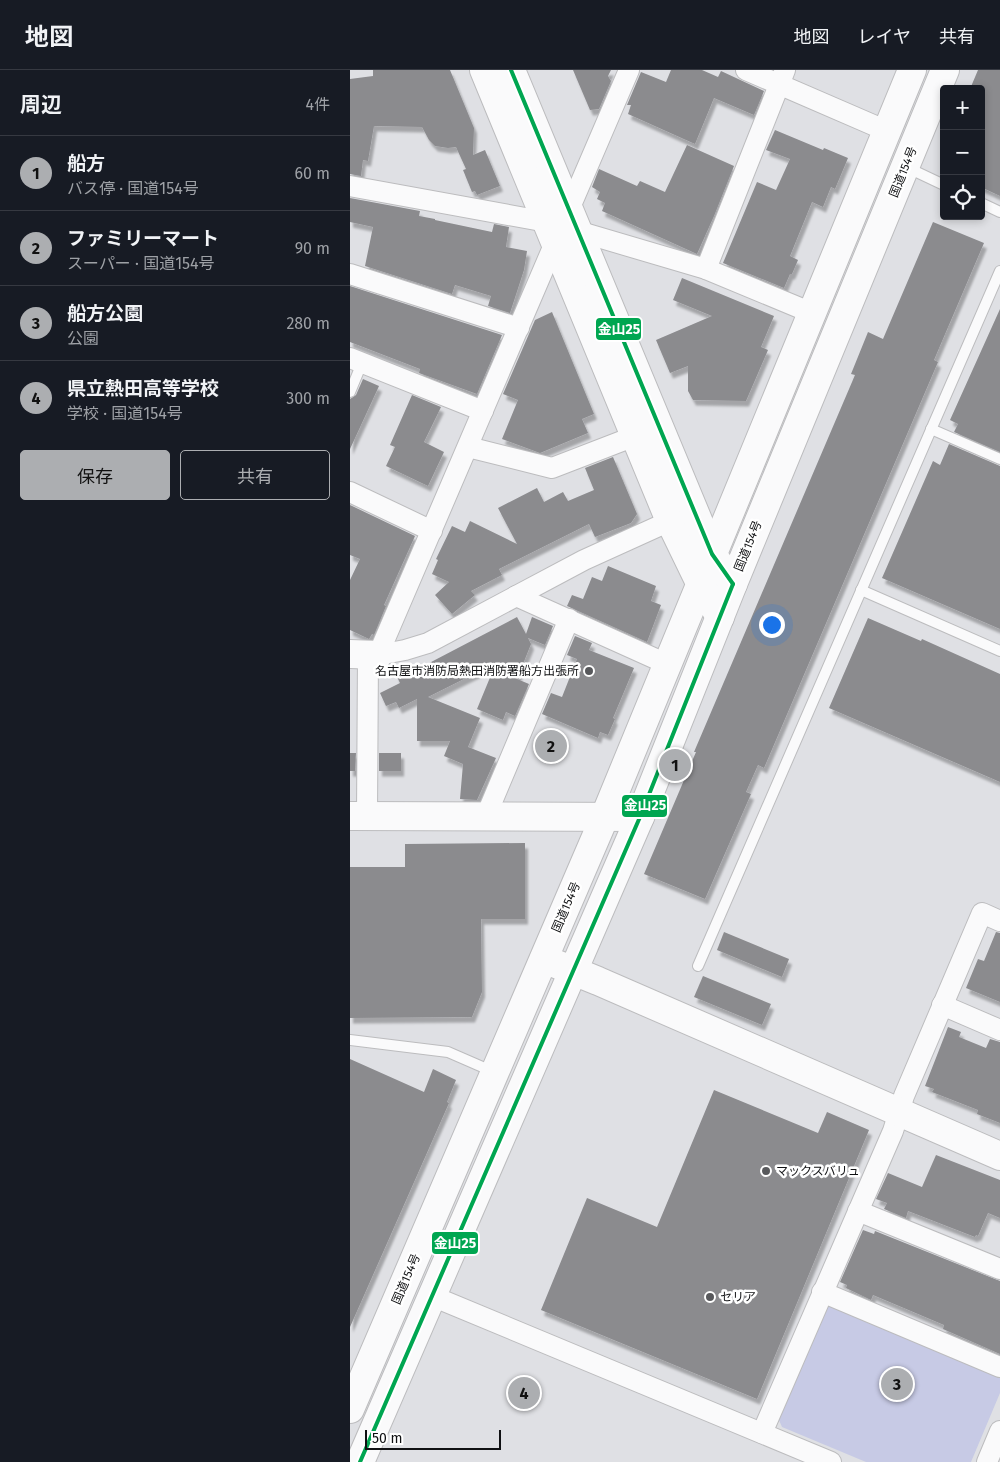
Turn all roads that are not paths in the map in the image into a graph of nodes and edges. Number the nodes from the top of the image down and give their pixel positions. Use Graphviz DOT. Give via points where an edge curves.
graph roads {
  1 [pos="484,70"];
  2 [pos="511,70"];
  3 [pos="629,70"];
  4 [pos="746,70"];
  5 [pos="912,70"];
  6 [pos="945,70"];
  7 [pos="782,77"];
  8 [pos="887,131"];
  9 [pos="905,167"];
  10 [pos="940,183"];
  11 [pos="350,186"];
  12 [pos="985,205"];
  13 [pos="1000,212"];
  14 [pos="563,227"];
  15 [pos="706,269"];
  16 [pos="1000,271"];
  17 [pos="350,274"];
  18 [pos="812,313"];
  19 [pos="519,328"];
  20 [pos="356,361"];
  21 [pos="350,392"];
  22 [pos="484,411"];
  23 [pos="931,429"];
  24 [pos="635,436"];
  25 [pos="468,447"];
  26 [pos="1000,459"];
  27 [pos="350,492"];
  28 [pos="670,521"];
  29 [pos="432,531"];
  30 [pos="712,554"];
  31 [pos="700,584"];
  32 [pos="733,584"];
  33 [pos="861,590"];
  34 [pos="516,596"];
  35 [pos="720,618"];
  36 [pos="569,619"];
  37 [pos="1000,651"];
  38 [pos="365,655"];
  39 [pos="667,664"];
  40 [pos="359,816"];
  41 [pos="486,816"];
  42 [pos="605,816"];
  43 [pos="640,817"];
  44 [pos="1000,921"];
  45 [pos="544,959"];
  46 [pos="698,966"];
  47 [pos="574,970"];
  48 [pos="942,1005"];
  49 [pos="1000,1030"];
  50 [pos="350,1040"];
  51 [pos="495,1072"];
  52 [pos="899,1112"];
  53 [pos="1000,1156"];
  54 [pos="858,1211"];
  55 [pos="1000,1269"];
  56 [pos="822,1292"];
  57 [pos="432,1296"];
  58 [pos="1000,1368"];
  59 [pos="350,1409"];
  60 [pos="1000,1431"];
  61 [pos="762,1433"];
  62 [pos="360,1462"];
  63 [pos="831,1462"];
  64 [pos="987,1462"];
  1 -- 14 [label="main road"];
  2 -- 14 [label="main road"];
  3 -- 14 [label="street"];
  4 -- 7 [label="street"];
  5 -- 8 [label="main road, 国道154号"];
  6 -- 9 [label="main road, 国道154号"];
  7 -- 8 [label="street"];
  7 -- 15 [label="street"];
  8 -- 18 [label="main road, 国道154号"];
  9 -- 10 [label="lane"];
  9 -- 32 [label="main road, 国道154号"];
  11 -- 14 [label="street"];
  12 -- 13 [label="lane"];
  14 -- 15 [label="street"];
  14 -- 19 [label="street"];
  14 -- 24 [label="main road"];
  14 -- 30 [label="main road"];
  15 -- 18 [label="street"];
  16 -- 23 [label="lane"];
  17 -- 19 [label="street"];
  18 -- 30 [label="main road, 国道154号"];
  19 -- 22 [label="street"];
  20 -- 21 [label="lane"];
  20 -- 22 [label="street"];
  22 -- 25 [label="street"];
  23 -- 26 [label="lane"];
  23 -- 33 [label="lane"];
  24 -- 25 [label="street" via="552,468"];
  24 -- 28 [label="main road"];
  25 -- 29 [label="street"];
  27 -- 29 [label="street"];
  28 -- 31 [label="main road"];
  28 -- 34 [label="street" via="584,560"];
  29 -- 38 [label="street"];
  30 -- 31 [label="main road, 国道154号"];
  30 -- 32 [label="main road"];
  31 -- 35 [label="main road"];
  31 -- 39 [label="main road, 国道154号"];
  32 -- 35 [label="main road, 国道154号"];
  33 -- 37 [label="lane"];
  33 -- 46 [label="lane"];
  34 -- 36 [label="street"];
  34 -- 38 [label="street" via="428,643"];
  35 -- 43 [label="main road, 国道154号"];
  36 -- 39 [label="street"];
  36 -- 41 [label="street"];
  38 -- 40 [label="street"];
  39 -- 42 [label="main road, 国道154号"];
  40 -- 41 [label="main road"];
  41 -- 42 [label="main road"];
  42 -- 43 [label="main road"];
  42 -- 45 [label="main road, 国道154号"];
  43 -- 47 [label="main road, 国道154号"];
  44 -- 48 [label="street" via="982,913"];
  45 -- 47 [label="main road"];
  45 -- 51 [label="main road, 国道154号"];
  47 -- 52 [label="main road"];
  47 -- 57 [label="main road, 国道154号"];
  48 -- 49 [label="street"];
  48 -- 52 [label="street"];
  50 -- 51 [label="lane" via="448,1052"];
  51 -- 59 [label="main road, 国道154号"];
  52 -- 53 [label="main road"];
  52 -- 54 [label="street"];
  54 -- 55 [label="street"];
  54 -- 56 [label="street"];
  56 -- 58 [label="street"];
  56 -- 61 [label="street"];
  57 -- 61 [label="street"];
  57 -- 62 [label="main road, 国道154号"];
  60 -- 64 [label="street"];
  61 -- 63 [label="street"];
}
